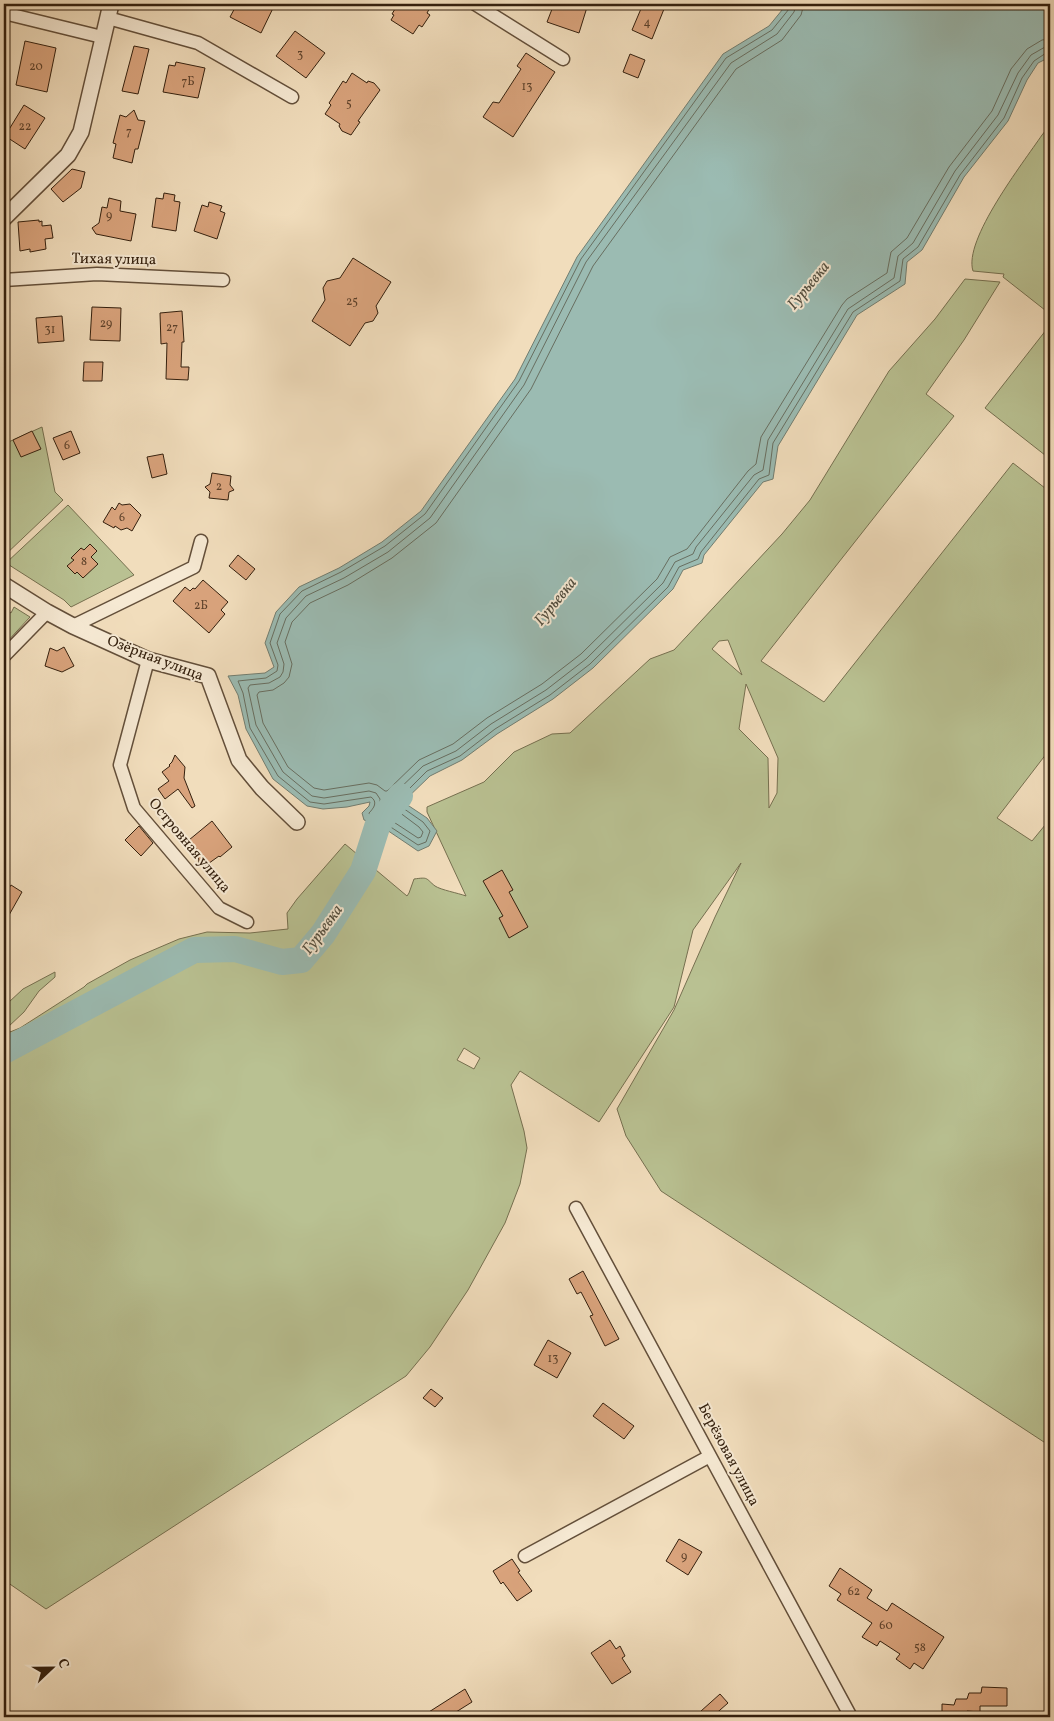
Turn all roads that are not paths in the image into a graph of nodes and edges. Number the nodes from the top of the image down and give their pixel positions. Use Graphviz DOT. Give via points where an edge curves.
graph roads {
  1 [pos="475,4"];
  2 [pos="109,11"];
  3 [pos="4,12"];
  4 [pos="102,37"];
  5 [pos="563,59"];
  6 [pos="292,97"];
  7 [pos="4,218"];
  8 [pos="4,280"];
  9 [pos="223,280"];
  10 [pos="200,541"];
  11 [pos="4,585"];
  12 [pos="47,612"];
  13 [pos="73,626"];
  14 [pos="4,656"];
  15 [pos="148,660"];
  16 [pos="297,822"];
  17 [pos="247,922"];
  18 [pos="576,1208"];
  19 [pos="710,1456"];
  20 [pos="524,1556"];
  21 [pos="851,1717"];
  1 -- 5 [label="street"];
  2 -- 4 [label="street"];
  2 -- 6 [label="street" via="198,43"];
  3 -- 4 [label="street"];
  4 -- 7 [label="street" via="81,132 68,155"];
  8 -- 9 [label="street, Тихая улица" via="97,274"];
  10 -- 13 [label="street" via="194,567"];
  11 -- 12 [label="street, Озёрная улица"];
  12 -- 13 [label="street, Озёрная улица"];
  12 -- 14 [label="street"];
  13 -- 15 [label="street, Озёрная улица"];
  15 -- 16 [label="street, Озёрная улица" via="208,676 239,760"];
  15 -- 17 [label="street, Островная улица" via="120,765 134,808 219,908"];
  18 -- 19 [label="street, Берёзовая улица"];
  19 -- 20 [label="street"];
  19 -- 21 [label="street, Берёзовая улица"];
}
